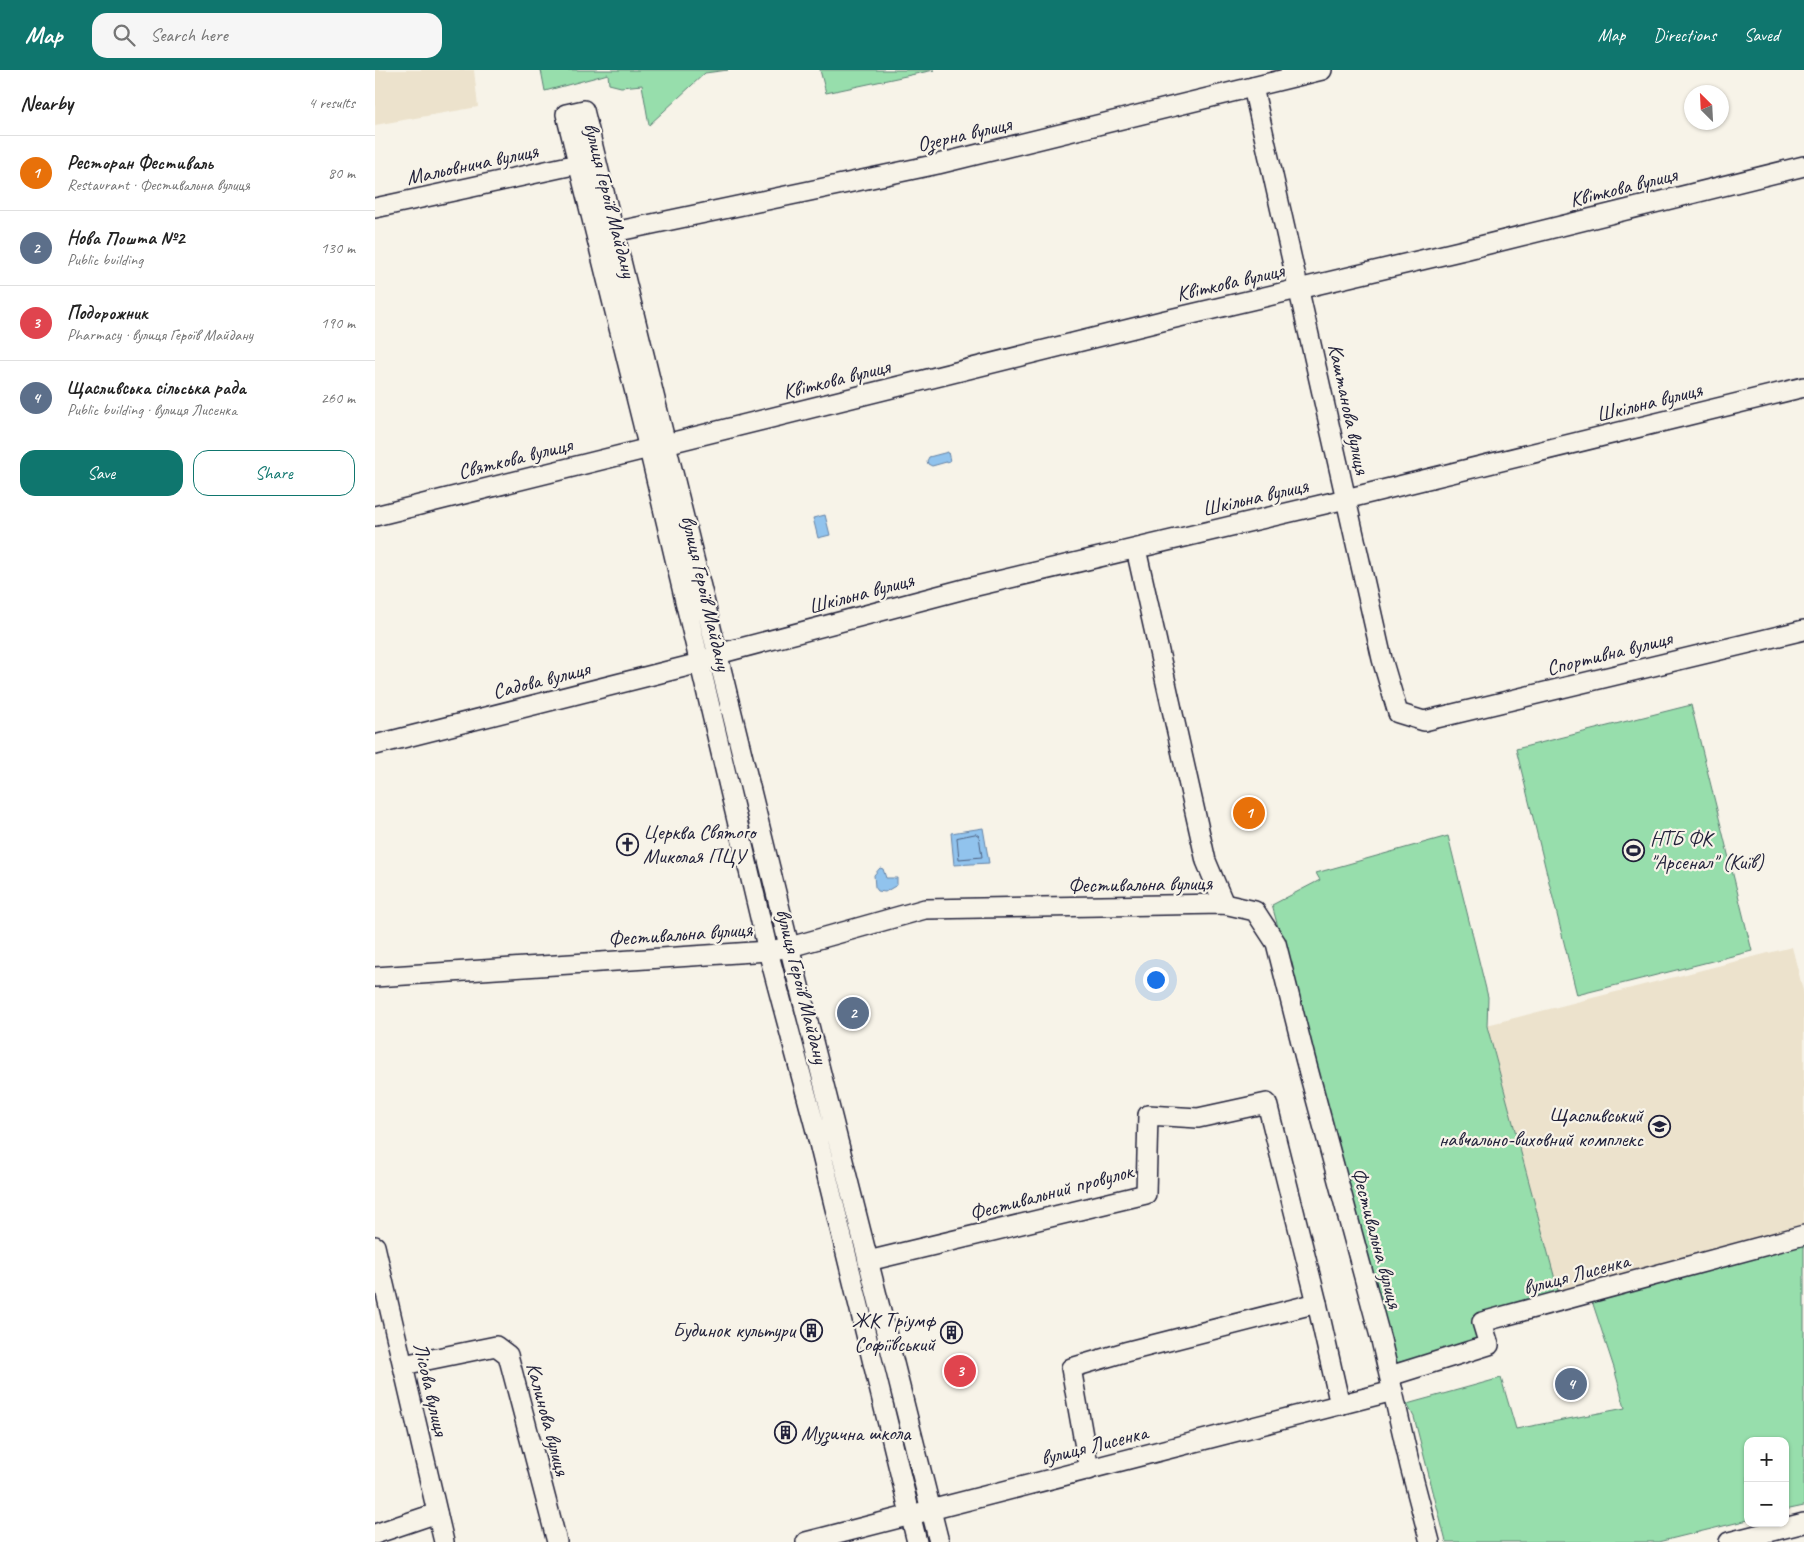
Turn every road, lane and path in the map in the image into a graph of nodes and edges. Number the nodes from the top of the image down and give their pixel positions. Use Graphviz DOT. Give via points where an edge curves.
graph roads {
  1 [pos="1323,70"];
  2 [pos="1253,87"];
  3 [pos="578,164"];
  4 [pos="1804,166"];
  5 [pos="375,208"];
  6 [pos="614,232"];
  7 [pos="1299,289"];
  8 [pos="1804,387"];
  9 [pos="658,447"];
  10 [pos="1346,499"];
  11 [pos="375,516"];
  12 [pos="1136,549"];
  13 [pos="1804,630"];
  14 [pos="718,654"];
  15 [pos="700,663"];
  16 [pos="1424,721"];
  17 [pos="375,745"];
  18 [pos="1224,904"];
  19 [pos="790,947"];
  20 [pos="769,951"];
  21 [pos="375,977"];
  22 [pos="1804,1235"];
  23 [pos="375,1246"];
  24 [pos="868,1261"];
  25 [pos="1317,1303"];
  26 [pos="403,1365"];
  27 [pos="1392,1384"];
  28 [pos="1340,1405"];
  29 [pos="1089,1470"];
  30 [pos="931,1510"];
  31 [pos="437,1512"];
  32 [pos="911,1515"];
  33 [pos="1804,1523"];
  34 [pos="375,1534"];
  35 [pos="444,1542"];
  36 [pos="557,1542"];
  37 [pos="806,1542"];
  38 [pos="917,1542"];
  39 [pos="939,1542"];
  40 [pos="1430,1542"];
  41 [pos="1729,1542"];
  1 -- 2 [label="street, Озерна вулиця"];
  2 -- 6 [label="street, Озерна вулиця" via="938,164"];
  2 -- 7 [label="street, Каштанова вулиця"];
  3 -- 5 [label="street, Мальовнича вулиця"];
  3 -- 6 [label="street, вулиця Героїв Майдану" via="566,114 584,110"];
  3 -- 9 [label="street, вулиця Героїв Майдану"];
  4 -- 7 [label="street, Квіткова вулиця"];
  6 -- 9 [label="street, вулиця Героїв Майдану"];
  7 -- 9 [label="street, Квіткова вулиця"];
  7 -- 10 [label="street, Каштанова вулиця"];
  8 -- 10 [label="street, Шкільна вулиця"];
  9 -- 11 [label="street, Святкова вулиця"];
  9 -- 14 [label="street, вулиця Героїв Майдану"];
  9 -- 15 [label="street, вулиця Героїв Майдану"];
  10 -- 12 [label="street, Шкільна вулиця"];
  10 -- 16 [label="street, Каштанова вулиця" via="1382,659 1398,713"];
  12 -- 14 [label="street, Шкільна вулиця" via="968,588"];
  12 -- 18 [label="street" via="1206,861"];
  13 -- 16 [label="street, Спортивна вулиця"];
  14 -- 15 [label="street, Садова вулиця"];
  14 -- 19 [label="street, вулиця Героїв Майдану"];
  15 -- 17 [label="street, Садова вулиця"];
  15 -- 20 [label="street, вулиця Героїв Майдану"];
  18 -- 19 [label="street, Фестивальна вулиця" via="925,909"];
  18 -- 27 [label="street, Фестивальна вулиця" via="1255,912 1276,943"];
  19 -- 20 [label="street, Фестивальна вулиця"];
  19 -- 24 [label="street, вулиця Героїв Майдану"];
  20 -- 21 [label="street, Фестивальна вулиця"];
  20 -- 32 [label="street, вулиця Героїв Майдану"];
  22 -- 27 [label="street, вулиця Лисенка" via="1483,1322 1489,1345"];
  23 -- 26 [label="street, Лісова вулиця"];
  24 -- 25 [label="street, Фестивальний провулок" via="1146,1194 1149,1115 1198,1118 1267,1103"];
  24 -- 30 [label="street, вулиця Героїв Майдану"];
  25 -- 28 [label="street"];
  25 -- 29 [label="street" via="1071,1368"];
  26 -- 31 [label="street, Лісова вулиця"];
  26 -- 36 [label="street, Калинова вулиця" via="496,1346 508,1355"];
  27 -- 28 [label="street, вулиця Лисенка"];
  27 -- 40 [label="street, Фестивальна вулиця"];
  28 -- 29 [label="street, вулиця Лисенка"];
  29 -- 30 [label="street, вулиця Лисенка"];
  30 -- 32 [label="street, вулиця Лисенка"];
  30 -- 39 [label="street, вулиця Героїв Майдану"];
  31 -- 34 [label="street"];
  31 -- 35 [label="street, Лісова вулиця"];
  32 -- 37 [label="street, вулиця Лисенка"];
  32 -- 38 [label="street, вулиця Героїв Майдану"];
  33 -- 41 [label="street"];
}
